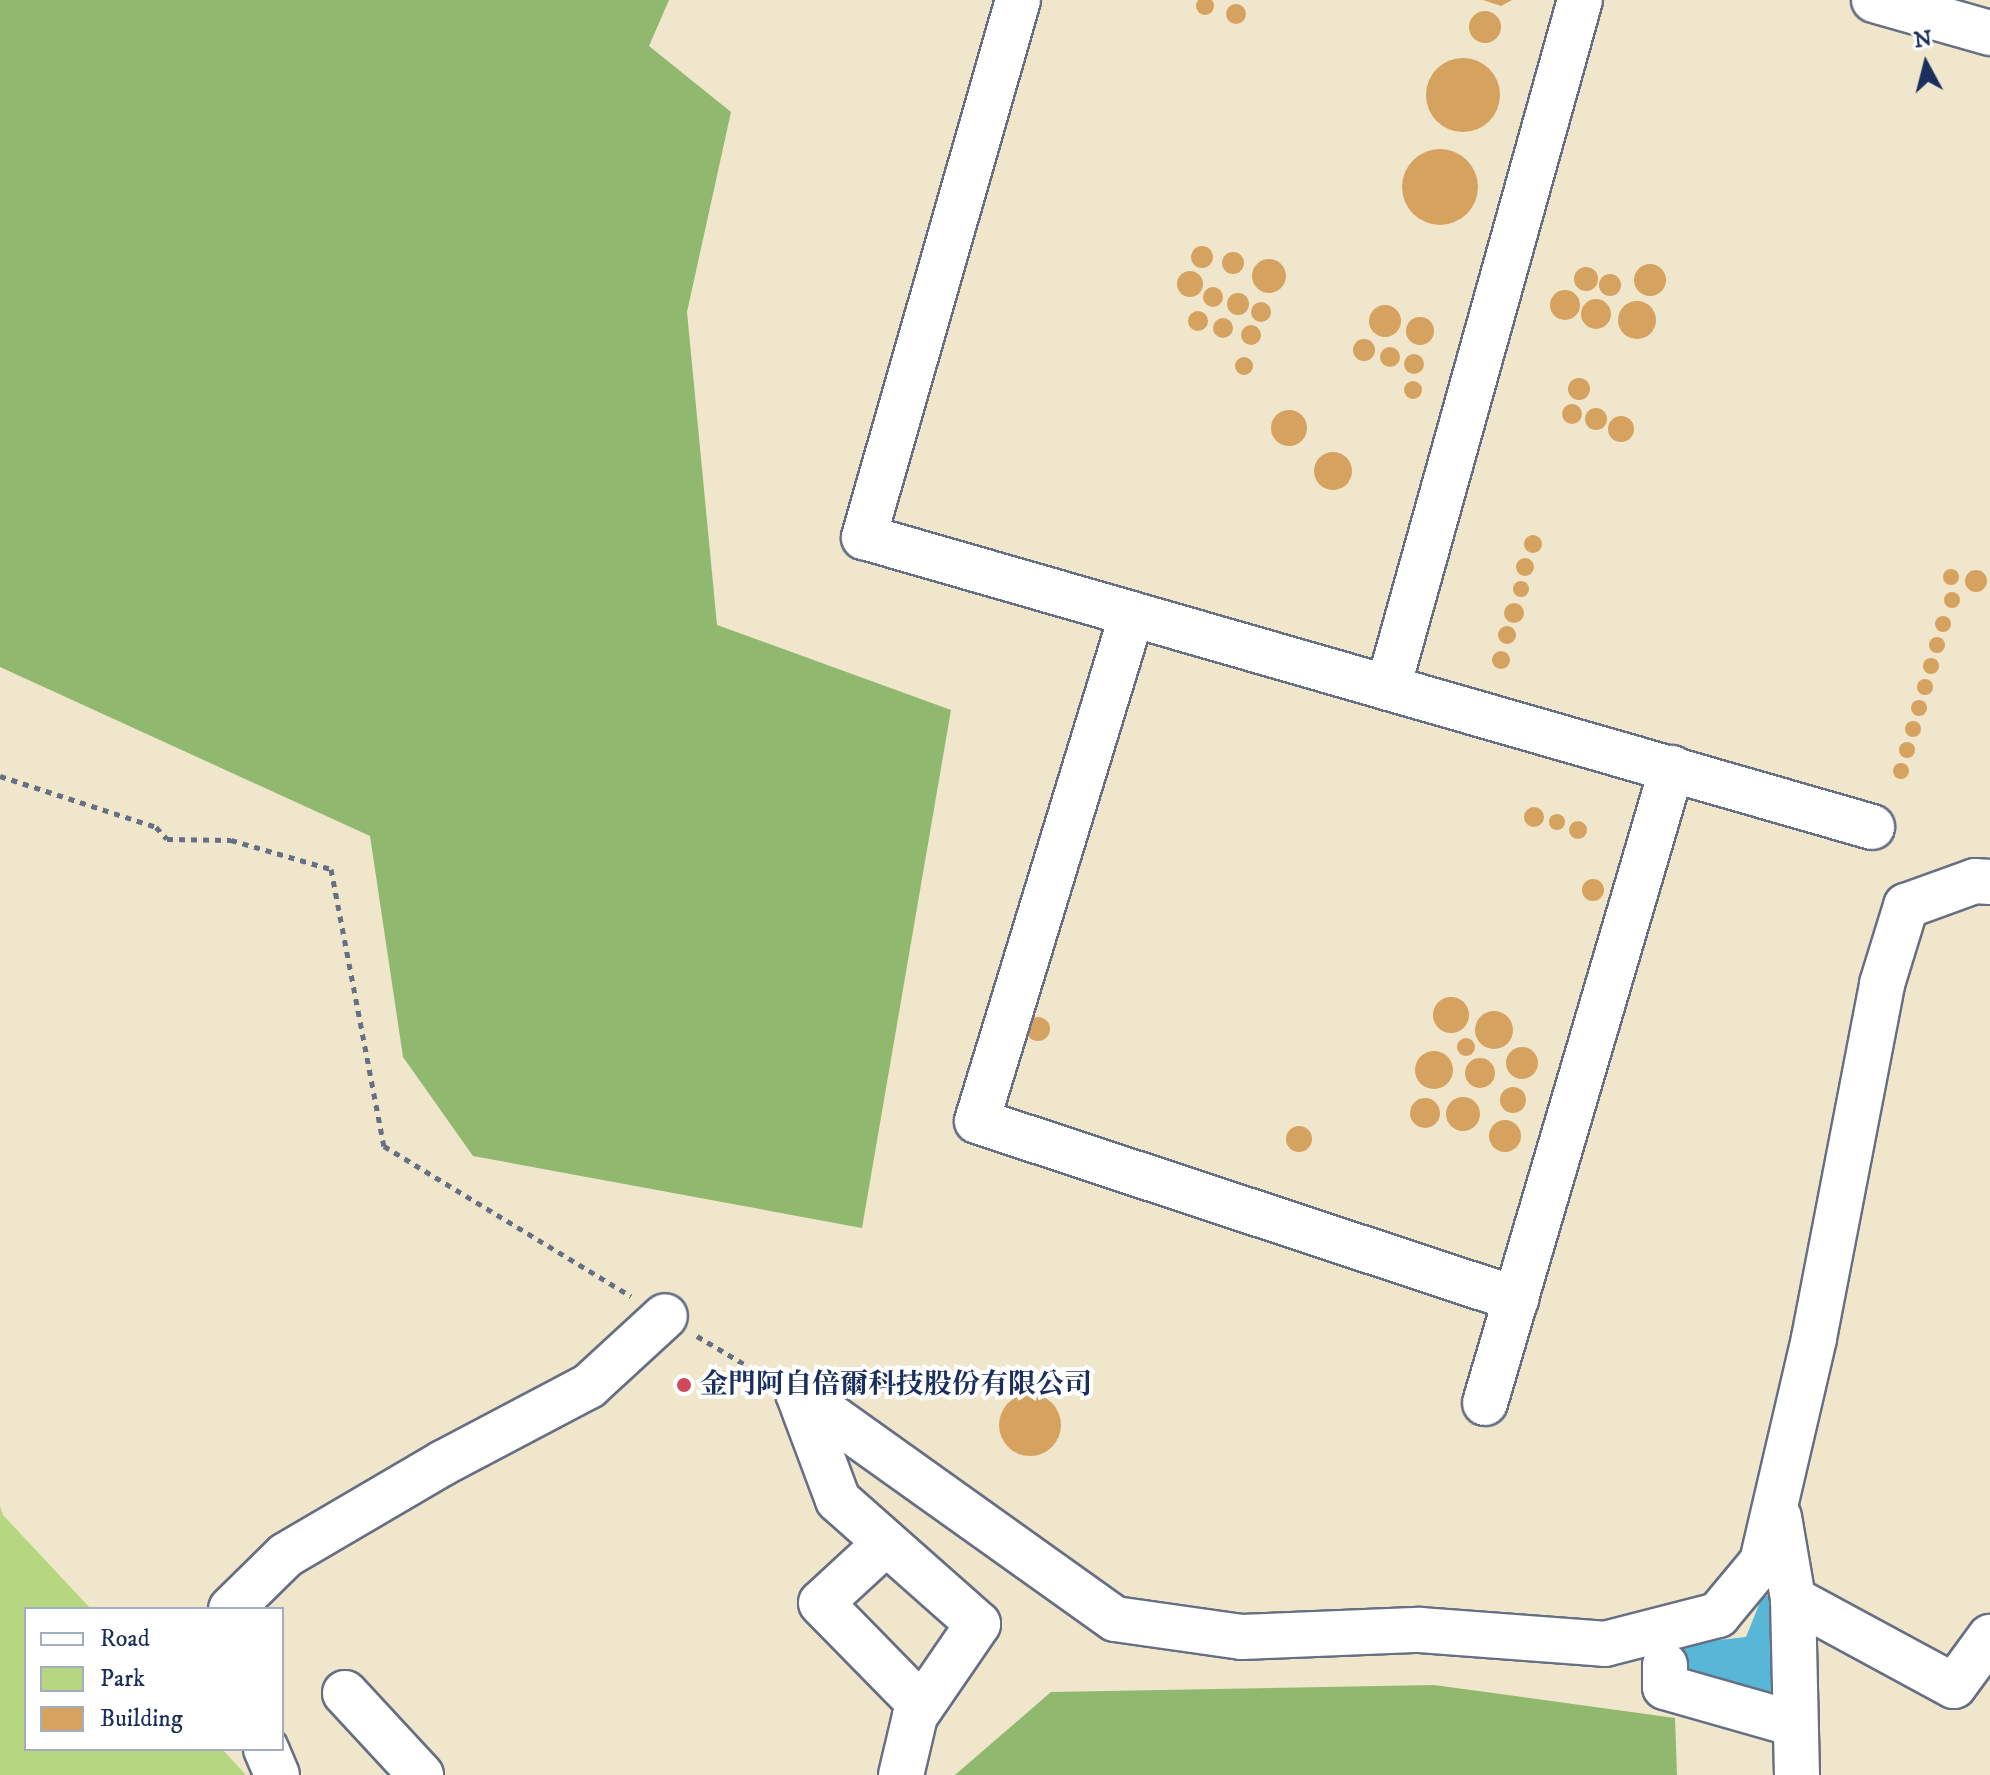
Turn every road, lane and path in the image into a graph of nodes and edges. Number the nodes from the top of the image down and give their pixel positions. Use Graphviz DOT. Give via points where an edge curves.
graph roads {
  1 [pos="1018,0"];
  2 [pos="1580,0"];
  3 [pos="1874,0"];
  4 [pos="1990,33"];
  5 [pos="1132,614"];
  6 [pos="1388,688"];
  7 [pos="1672,768"];
  8 [pos="0,776"];
  9 [pos="1872,827"];
  10 [pos="1990,882"];
  11 [pos="1516,1299"];
  12 [pos="665,1316"];
  13 [pos="798,1393"];
  14 [pos="1485,1403"];
  15 [pos="1776,1499"];
  16 [pos="886,1543"];
  17 [pos="1793,1599"];
  18 [pos="233,1607"];
  19 [pos="1990,1637"];
  20 [pos="1665,1665"];
  21 [pos="345,1693"];
  22 [pos="922,1706"];
  23 [pos="1795,1724"];
  24 [pos="267,1751"];
  25 [pos="277,1775"];
  26 [pos="421,1775"];
  27 [pos="901,1775"];
  28 [pos="1797,1775"];
  1 -- 5 [label="street" via="864,537"];
  2 -- 6 [label="street"];
  3 -- 4 [label="street"];
  5 -- 6 [label="street"];
  5 -- 11 [label="street" via="977,1121"];
  6 -- 7 [label="street"];
  7 -- 9 [label="street"];
  7 -- 11 [label="street"];
  8 -- 12 [label="path" via="156,827 167,839 231,840 331,869 384,1146"];
  10 -- 15 [label="street" via="1975,881 1906,906 1882,984 1814,1338"];
  11 -- 14 [label="street"];
  12 -- 13 [label="path"];
  12 -- 18 [label="street" via="589,1386 286,1555"];
  13 -- 15 [label="street" via="1115,1619 1242,1637 1420,1630 1605,1644 1718,1615 1762,1562"];
  13 -- 16 [label="street" via="838,1500"];
  15 -- 17 [label="street"];
  16 -- 22 [label="street" via="978,1624"];
  16 -- 22 [label="street" via="821,1603"];
  17 -- 19 [label="street" via="1954,1686"];
  17 -- 23 [label="street"];
  20 -- 23 [label="street" via="1665,1687"];
  21 -- 26 [label="street"];
  22 -- 27 [label="street"];
  23 -- 28 [label="street"];
  24 -- 25 [label="street"];
}
